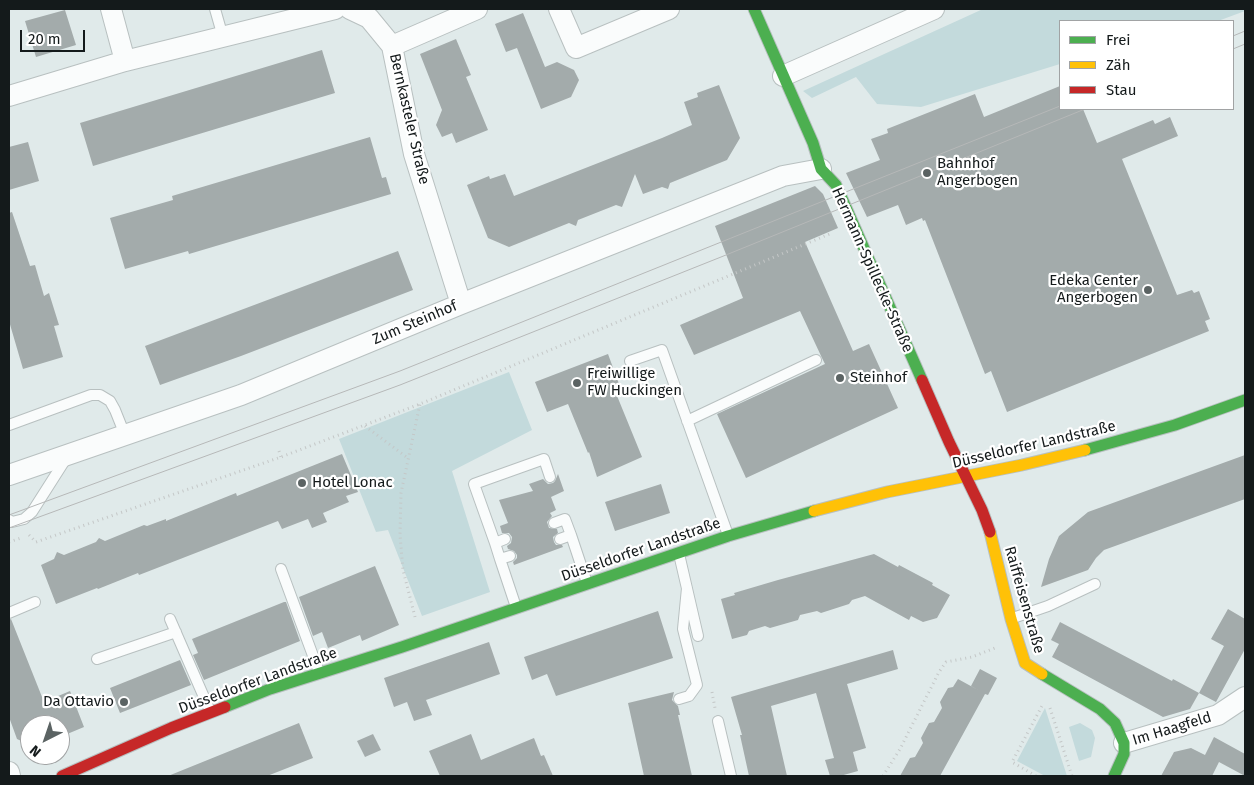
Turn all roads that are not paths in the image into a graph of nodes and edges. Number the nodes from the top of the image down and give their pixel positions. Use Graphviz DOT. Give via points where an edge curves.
graph roads {
  1 [pos="111,9"];
  2 [pos="215,9"];
  3 [pos="335,9"];
  4 [pos="350,9"];
  5 [pos="559,9"];
  6 [pos="669,9"];
  7 [pos="754,9"];
  8 [pos="934,9"];
  9 [pos="470,10"];
  10 [pos="300,13"];
  11 [pos="223,37"];
  12 [pos="392,46"];
  13 [pos="125,61"];
  14 [pos="784,76"];
  15 [pos="9,96"];
  16 [pos="821,168"];
  17 [pos="461,304"];
  18 [pos="816,360"];
  19 [pos="630,361"];
  20 [pos="1245,400"];
  21 [pos="687,421"];
  22 [pos="9,425"];
  23 [pos="125,435"];
  24 [pos="68,454"];
  25 [pos="9,475"];
  26 [pos="966,476"];
  27 [pos="550,477"];
  28 [pos="561,508"];
  29 [pos="565,519"];
  30 [pos="9,520"];
  31 [pos="554,523"];
  32 [pos="571,535"];
  33 [pos="728,536"];
  34 [pos="560,539"];
  35 [pos="679,554"];
  36 [pos="281,569"];
  37 [pos="588,584"];
  38 [pos="1095,584"];
  39 [pos="687,588"];
  40 [pos="36,602"];
  41 [pos="516,607"];
  42 [pos="9,613"];
  43 [pos="170,619"];
  44 [pos="1011,619"];
  45 [pos="176,632"];
  46 [pos="698,636"];
  47 [pos="97,659"];
  48 [pos="320,673"];
  49 [pos="1245,697"];
  50 [pos="678,698"];
  51 [pos="210,712"];
  52 [pos="718,721"];
  53 [pos="1124,743"];
  54 [pos="9,772"];
  55 [pos="10,776"];
  56 [pos="62,776"];
  57 [pos="732,776"];
  58 [pos="1114,776"];
  1 -- 13 [label="street"];
  2 -- 11 [label="lane"];
  3 -- 10 [label="street"];
  4 -- 12 [label="street, Bernkasteler Straße" via="370,18"];
  5 -- 6 [label="street" via="576,48"];
  7 -- 14 [label="main road, Hermann-Spillecke-Straße"];
  8 -- 14 [label="street"];
  9 -- 12 [label="street"];
  10 -- 11 [label="street"];
  11 -- 13 [label="street"];
  12 -- 17 [label="street, Bernkasteler Straße" via="414,154"];
  13 -- 15 [label="street"];
  14 -- 16 [label="main road, Hermann-Spillecke-Straße" via="814,143"];
  16 -- 17 [label="street, Zum Steinhof" via="783,176"];
  16 -- 26 [label="main road, Hermann-Spillecke-Straße" via="836,186"];
  17 -- 23 [label="street, Zum Steinhof" via="241,395"];
  18 -- 21 [label="lane"];
  19 -- 21 [label="lane" via="662,350"];
  20 -- 26 [label="main road, Düsseldorfer Landstraße" via="1175,426 1111,444"];
  21 -- 33 [label="lane"];
  22 -- 23 [label="lane" via="100,395 110,401"];
  23 -- 24 [label="street, Zum Steinhof"];
  24 -- 25 [label="street, Zum Steinhof"];
  24 -- 30 [label="lane" via="32,512 24,519"];
  26 -- 33 [label="main road, Düsseldorfer Landstraße" via="808,512"];
  26 -- 44 [label="main road, Raiffeisenstraße" via="988,526"];
  27 -- 41 [label="lane" via="544,459 474,484 500,541"];
  28 -- 29 [label="lane"];
  29 -- 31 [label="lane"];
  29 -- 32 [label="lane"];
  32 -- 34 [label="lane"];
  32 -- 37 [label="lane"];
  33 -- 35 [label="main road, Düsseldorfer Landstraße"];
  35 -- 37 [label="main road, Düsseldorfer Landstraße"];
  35 -- 39 [label="lane"];
  36 -- 48 [label="lane"];
  37 -- 41 [label="main road, Düsseldorfer Landstraße"];
  38 -- 44 [label="lane"];
  39 -- 46 [label="lane"];
  39 -- 50 [label="lane" via="684,629 697,685 688,696"];
  40 -- 42 [label="lane"];
  41 -- 48 [label="main road, Düsseldorfer Landstraße"];
  43 -- 45 [label="lane"];
  44 -- 53 [label="main road, Raiffeisenstraße" via="1025,663 1100,708 1115,723"];
  45 -- 47 [label="lane"];
  45 -- 51 [label="lane"];
  48 -- 51 [label="main road, Düsseldorfer Landstraße"];
  49 -- 53 [label="street, Im Haagfeld" via="1218,715"];
  51 -- 56 [label="main road, Düsseldorfer Landstraße"];
  52 -- 57 [label="lane"];
  53 -- 58 [label="main road" via="1124,754"];
  54 -- 55 [label="street"];
}
